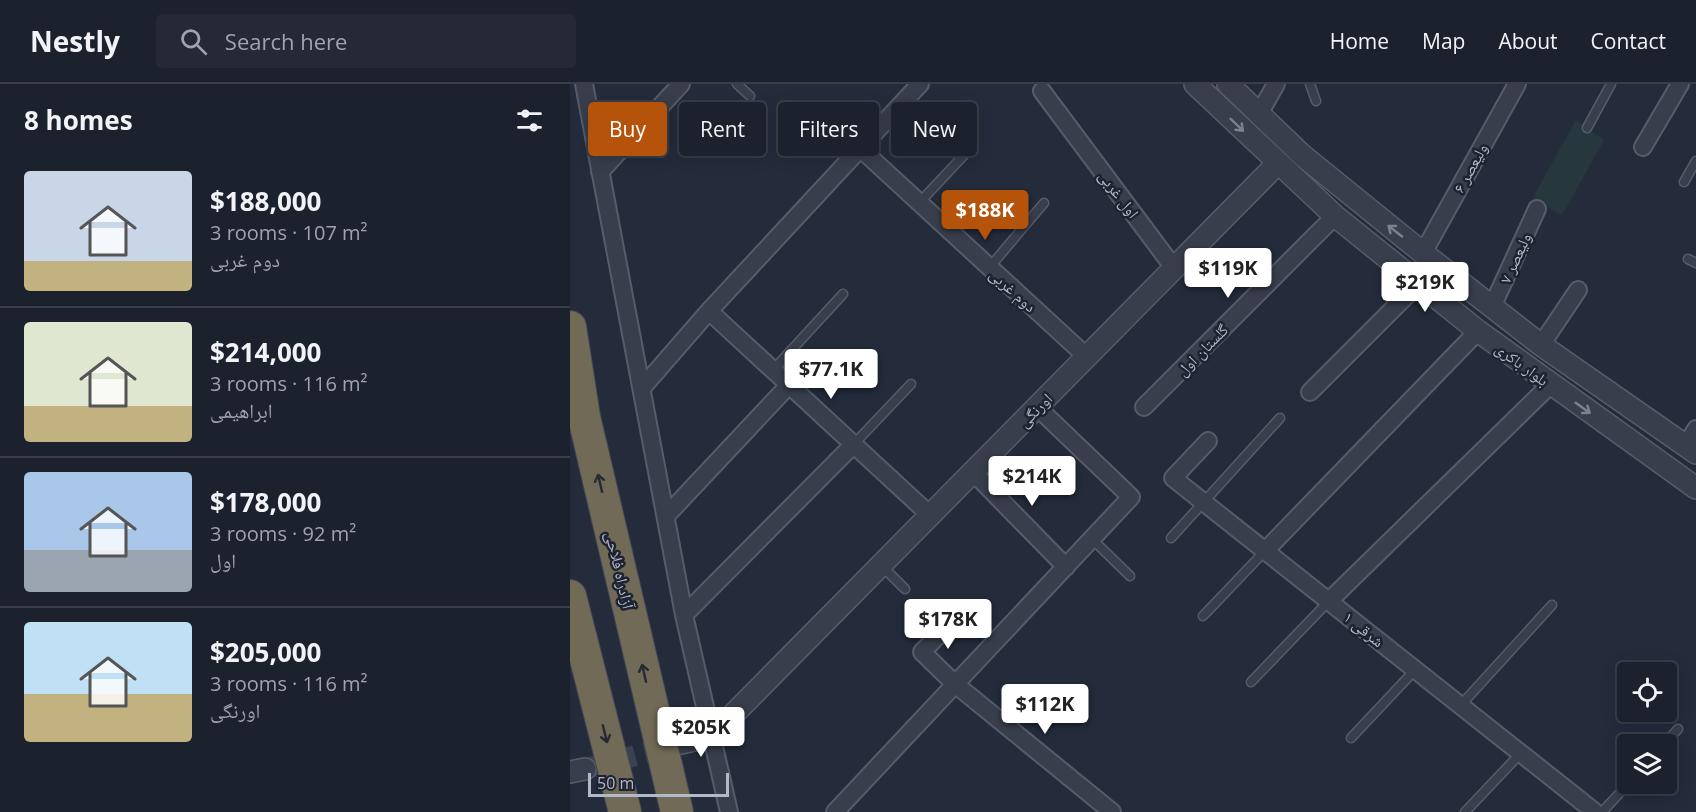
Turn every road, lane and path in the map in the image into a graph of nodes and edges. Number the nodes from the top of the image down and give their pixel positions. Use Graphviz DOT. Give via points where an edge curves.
graph roads {
  1 [pos="584,84"];
  2 [pos="681,84"];
  3 [pos="737,84"];
  4 [pos="920,84"];
  5 [pos="1195,84"];
  6 [pos="1228,84"];
  7 [pos="1276,84"];
  8 [pos="1310,84"];
  9 [pos="1517,84"];
  10 [pos="1611,84"];
  11 [pos="1680,84"];
  12 [pos="1041,91"];
  13 [pos="750,96"];
  14 [pos="1316,101"];
  15 [pos="1260,114"];
  16 [pos="1587,128"];
  17 [pos="879,129"];
  18 [pos="1643,147"];
  19 [pos="854,156"];
  20 [pos="868,156"];
  21 [pos="963,156"];
  22 [pos="1696,161"];
  23 [pos="1278,163"];
  24 [pos="600,172"];
  25 [pos="1684,182"];
  26 [pos="1044,203"];
  27 [pos="919,204"];
  28 [pos="1538,209"];
  29 [pos="1335,216"];
  30 [pos="1423,253"];
  31 [pos="989,268"];
  32 [pos="1174,268"];
  33 [pos="1419,283"];
  34 [pos="1464,285"];
  35 [pos="1578,290"];
  36 [pos="843,294"];
  37 [pos="1448,307"];
  38 [pos="1492,307"];
  39 [pos="709,311"];
  40 [pos="570,327"];
  41 [pos="1478,331"];
  42 [pos="1541,345"];
  43 [pos="1087,357"];
  44 [pos="773,370"];
  45 [pos="911,384"];
  46 [pos="789,385"];
  47 [pos="1550,385"];
  48 [pos="642,388"];
  49 [pos="1310,392"];
  50 [pos="1037,407"];
  51 [pos="1144,407"];
  52 [pos="1280,418"];
  53 [pos="1208,441"];
  54 [pos="1693,443"];
  55 [pos="854,444"];
  56 [pos="973,472"];
  57 [pos="1696,488"];
  58 [pos="1202,502"];
  59 [pos="930,515"];
  60 [pos="666,516"];
  61 [pos="1171,538"];
  62 [pos="1092,539"];
  63 [pos="1265,551"];
  64 [pos="881,565"];
  65 [pos="1066,567"];
  66 [pos="1130,576"];
  67 [pos="906,589"];
  68 [pos="570,596"];
  69 [pos="1329,601"];
  70 [pos="1552,605"];
  71 [pos="684,615"];
  72 [pos="958,615"];
  73 [pos="1203,616"];
  74 [pos="1415,670"];
  75 [pos="1251,682"];
  76 [pos="955,684"];
  77 [pos="1460,706"];
  78 [pos="1678,729"];
  79 [pos="1673,734"];
  80 [pos="712,736"];
  81 [pos="1351,738"];
  82 [pos="681,743"];
  83 [pos="1520,754"];
  84 [pos="1619,794"];
  85 [pos="625,812"];
  86 [pos="677,812"];
  87 [pos="729,812"];
  88 [pos="836,812"];
  89 [pos="1112,812"];
  90 [pos="1465,812"];
  91 [pos="1595,812"];
  92 [pos="1602,812"];
  1 -- 24 [label="street"];
  2 -- 24 [label="street"];
  3 -- 13 [label="lane"];
  4 -- 17 [label="street"];
  5 -- 23 [label="street, بلوار باکری, one-way"];
  6 -- 15 [label="street, بلوار باکری"];
  7 -- 15 [label="street"];
  8 -- 14 [label="lane"];
  9 -- 30 [label="street, ولیعصر ۶"];
  10 -- 16 [label="lane"];
  11 -- 18 [label="street"];
  12 -- 32 [label="street, اول غربی"];
  30 -- 15 [label="street, بلوار باکری, one-way" via="1302,155"];
  19 -- 39 [label="street"];
  20 -- 27 [label="street, دوم غربی"];
  21 -- 27 [label="lane"];
  22 -- 25 [label="lane"];
  23 -- 29 [label="street, بلوار باکری"];
  23 -- 32 [label="street, اورنگی"];
  24 -- 48 [label="street"];
  26 -- 31 [label="lane"];
  27 -- 31 [label="street, دوم غربی"];
  28 -- 38 [label="street, ولیعصر ۷"];
  29 -- 33 [label="street, بلوار باکری"];
  29 -- 51 [label="street, گلستان اول"];
  30 -- 34 [label="street, بلوار باکری"];
  31 -- 43 [label="street, دوم غربی"];
  32 -- 43 [label="street, اورنگی"];
  33 -- 37 [label="street, بلوار باکری"];
  33 -- 49 [label="street"];
  34 -- 37 [label="street"];
  34 -- 38 [label="street, بلوار باکری"];
  35 -- 42 [label="street"];
  36 -- 44 [label="lane"];
  37 -- 41 [label="street, بلوار باکری"];
  38 -- 42 [label="street, بلوار باکری"];
  39 -- 44 [label="street"];
  39 -- 48 [label="street"];
  86 -- 40 [label="highway, آزادراه فلاحی, one-way" via="584,417"];
  41 -- 47 [label="street, بلوار باکری"];
  41 -- 63 [label="street"];
  42 -- 54 [label="street, بلوار باکری"];
  43 -- 50 [label="street, اورنگی"];
  44 -- 46 [label="street"];
  45 -- 55 [label="lane"];
  46 -- 55 [label="street"];
  46 -- 60 [label="street"];
  47 -- 57 [label="street, بلوار باکری, one-way"];
  47 -- 69 [label="street"];
  48 -- 60 [label="street"];
  50 -- 56 [label="street, اورنگی"];
  50 -- 62 [label="street" via="1131,497"];
  52 -- 58 [label="lane"];
  53 -- 58 [label="street, ۱ شرقی" via="1173,478"];
  55 -- 59 [label="street"];
  55 -- 71 [label="street"];
  56 -- 59 [label="street, اورنگی"];
  56 -- 65 [label="street"];
  58 -- 61 [label="lane"];
  58 -- 63 [label="street, ۱ شرقی"];
  59 -- 64 [label="street, اورنگی"];
  60 -- 71 [label="street"];
  62 -- 65 [label="street"];
  62 -- 66 [label="lane"];
  63 -- 69 [label="street, ۱ شرقی"];
  63 -- 73 [label="lane"];
  64 -- 67 [label="lane"];
  64 -- 80 [label="street, اورنگی"];
  65 -- 76 [label="street"];
  68 -- 85 [label="highway, one-way"];
  69 -- 74 [label="street, ۱ شرقی"];
  69 -- 75 [label="lane"];
  70 -- 77 [label="lane"];
  71 -- 80 [label="street"];
  72 -- 76 [label="street" via="922,652"];
  74 -- 77 [label="street, ۱ شرقی"];
  74 -- 81 [label="lane"];
  76 -- 88 [label="street"];
  76 -- 89 [label="street"];
  77 -- 83 [label="street, ۱ شرقی"];
  78 -- 79 [label="lane"];
  80 -- 82 [label="street"];
  80 -- 87 [label="street"];
  83 -- 90 [label="lane"];
  83 -- 91 [label="street, ۱ شرقی"];
  84 -- 92 [label="lane"];
}
